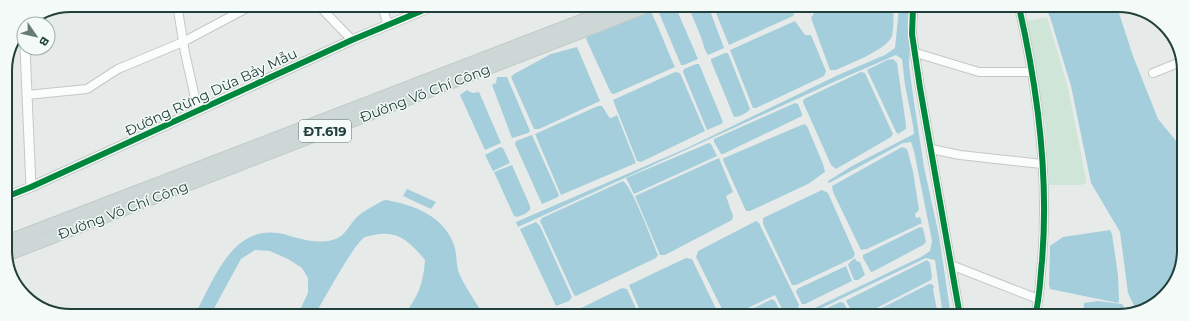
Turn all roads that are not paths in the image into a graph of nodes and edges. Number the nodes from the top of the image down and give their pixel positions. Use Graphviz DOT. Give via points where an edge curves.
graph roads {
  1 [pos="178,12"];
  2 [pos="240,12"];
  3 [pos="327,12"];
  4 [pos="384,12"];
  5 [pos="419,12"];
  6 [pos="602,12"];
  7 [pos="633,12"];
  8 [pos="913,12"];
  9 [pos="1020,12"];
  10 [pos="388,25"];
  11 [pos="352,40"];
  12 [pos="183,42"];
  13 [pos="916,53"];
  14 [pos="25,56"];
  15 [pos="1176,64"];
  16 [pos="1032,72"];
  17 [pos="1153,73"];
  18 [pos="27,95"];
  19 [pos="198,111"];
  20 [pos="931,148"];
  21 [pos="1042,164"];
  22 [pos="31,187"];
  23 [pos="12,195"];
  24 [pos="12,240"];
  25 [pos="12,253"];
  26 [pos="951,266"];
  27 [pos="1038,299"];
  28 [pos="959,309"];
  29 [pos="1036,309"];
  1 -- 12 [label="street"];
  2 -- 12 [label="street"];
  3 -- 11 [label="street"];
  4 -- 10 [label="street"];
  5 -- 10 [label="street, Đường Rừng Dừa Bảy Mẫu"];
  6 -- 24 [label="main road, Đường Võ Chí Công / ĐT.619"];
  7 -- 25 [label="main road, Đường Võ Chí Công / ĐT.619"];
  8 -- 13 [label="street" via="912,34"];
  9 -- 16 [label="street"];
  10 -- 11 [label="street, Đường Rừng Dừa Bảy Mẫu"];
  11 -- 19 [label="street, Đường Rừng Dừa Bảy Mẫu"];
  12 -- 18 [label="street" via="118,69 87,89"];
  12 -- 19 [label="street"];
  13 -- 16 [label="street" via="980,72"];
  13 -- 20 [label="street"];
  14 -- 18 [label="street"];
  15 -- 17 [label="street"];
  16 -- 21 [label="street"];
  18 -- 22 [label="street"];
  19 -- 22 [label="street, Đường Rừng Dừa Bảy Mẫu"];
  20 -- 21 [label="street" via="960,155"];
  20 -- 26 [label="street"];
  21 -- 27 [label="street" via="1044,238"];
  22 -- 23 [label="street, Đường Rừng Dừa Bảy Mẫu"];
  26 -- 27 [label="street"];
  26 -- 28 [label="street"];
  27 -- 29 [label="street"];
}
